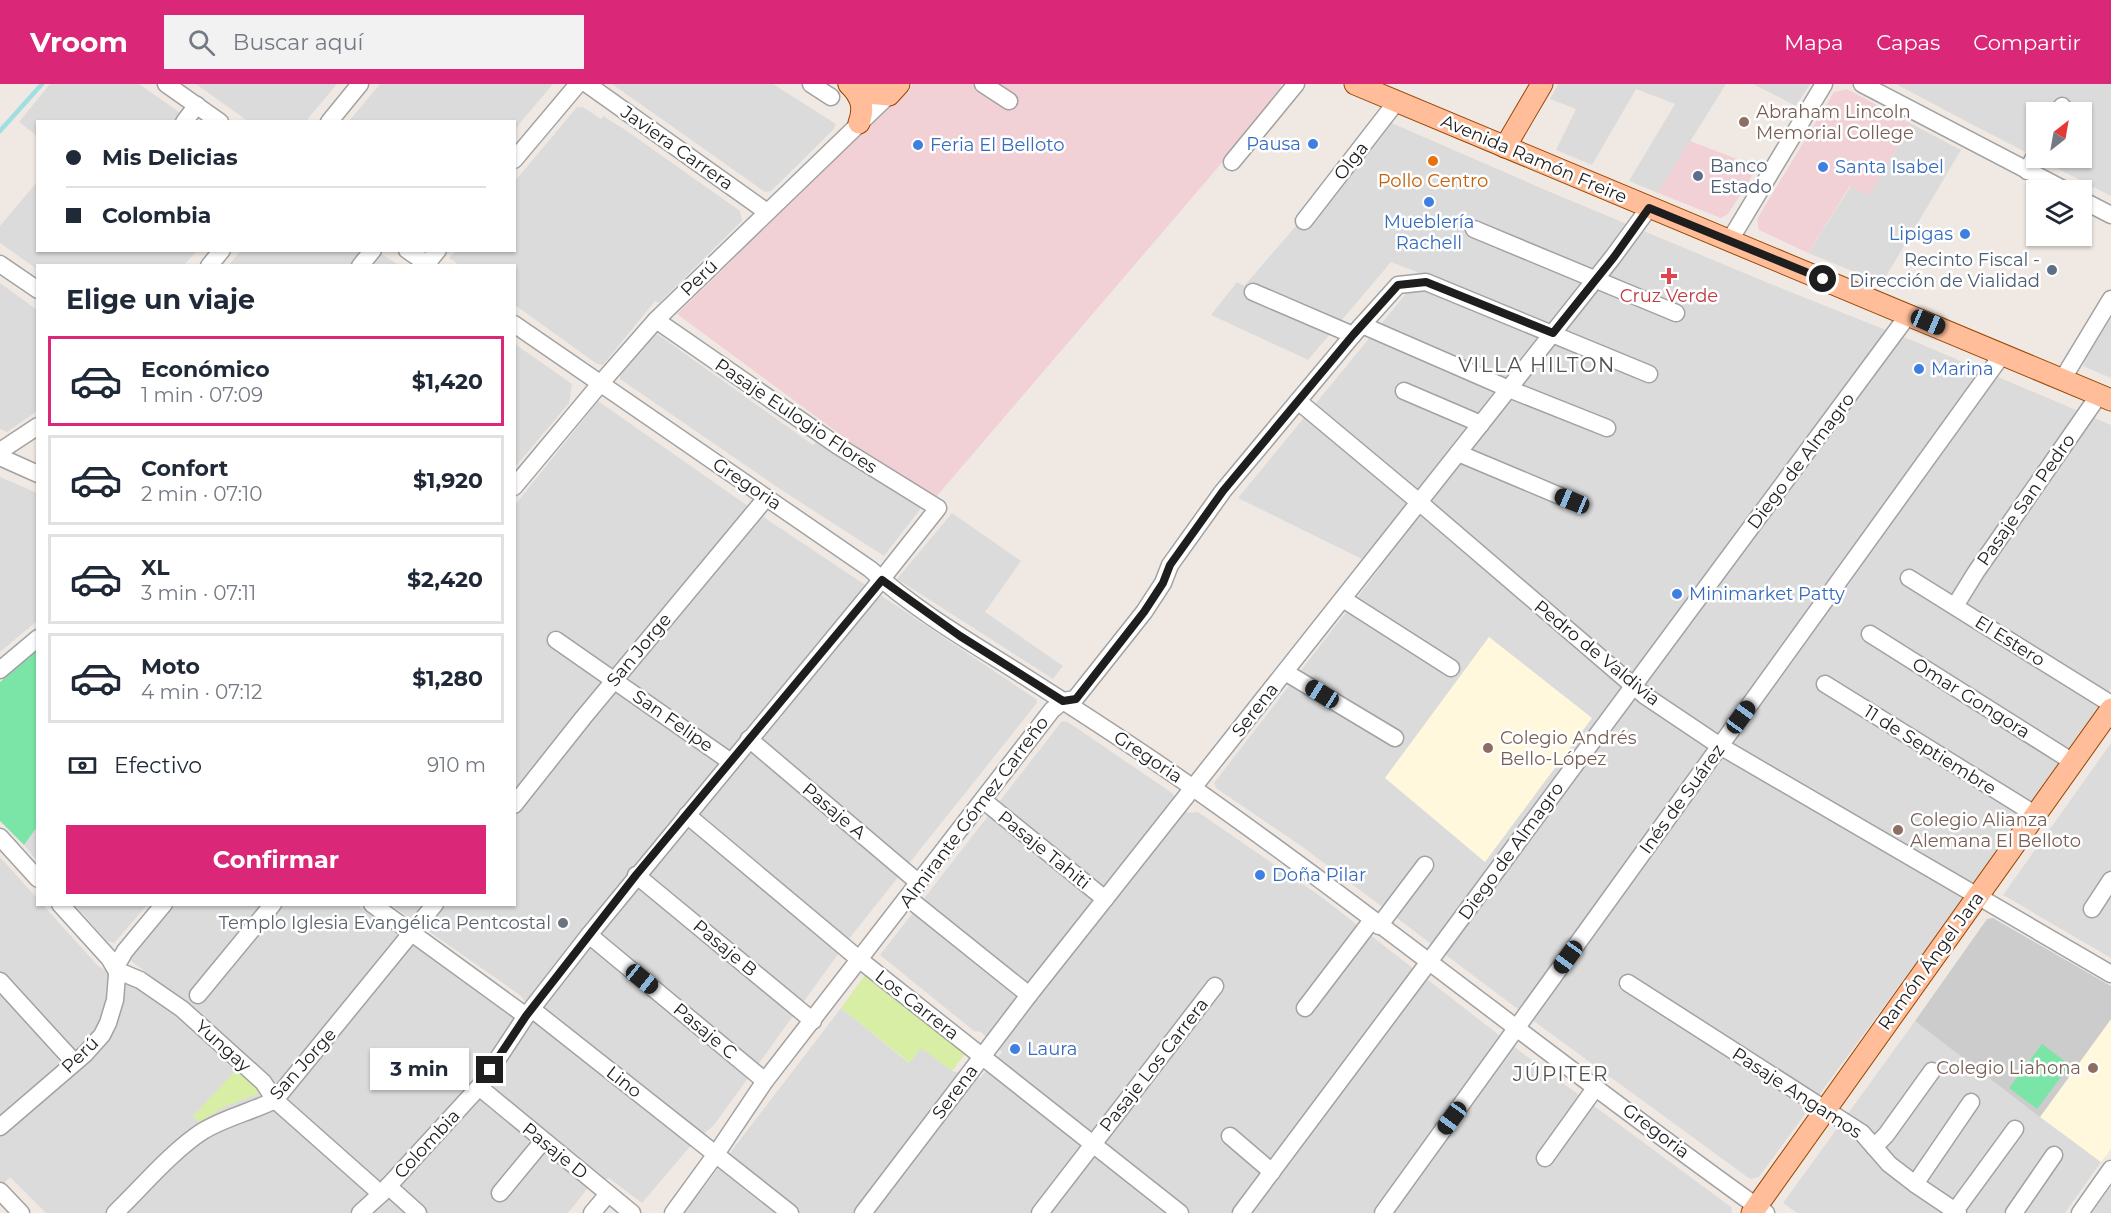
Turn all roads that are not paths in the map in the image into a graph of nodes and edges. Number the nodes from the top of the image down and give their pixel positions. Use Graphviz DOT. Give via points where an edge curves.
graph roads {
  1 [pos="166,84"];
  2 [pos="360,84"];
  3 [pos="578,84"];
  4 [pos="587,84"];
  5 [pos="811,84"];
  6 [pos="848,84"];
  7 [pos="983,84"];
  8 [pos="1296,84"];
  9 [pos="1355,84"];
  10 [pos="1542,84"];
  11 [pos="1824,84"];
  12 [pos="1862,84"];
  13 [pos="893,87"];
  14 [pos="831,97"];
  15 [pos="1009,100"];
  16 [pos="1397,101"];
  17 [pos="197,105"];
  18 [pos="186,120"];
  19 [pos="217,120"];
  20 [pos="331,120"];
  21 [pos="859,123"];
  22 [pos="1505,147"];
  23 [pos="516,158"];
  24 [pos="1232,162"];
  25 [pos="2029,168"];
  26 [pos="2027,171"];
  27 [pos="2045,180"];
  28 [pos="2092,205"];
  29 [pos="1649,208"];
  30 [pos="767,212"];
  31 [pos="2111,215"];
  32 [pos="1304,221"];
  33 [pos="1474,229"];
  34 [pos="1730,240"];
  35 [pos="220,252"];
  36 [pos="371,252"];
  37 [pos="410,252"];
  38 [pos="0,264"];
  39 [pos="211,264"];
  40 [pos="362,264"];
  41 [pos="426,264"];
  42 [pos="1596,279"];
  43 [pos="36,289"];
  44 [pos="1253,292"];
  45 [pos="2111,299"];
  46 [pos="1676,313"];
  47 [pos="1909,314"];
  48 [pos="656,320"];
  49 [pos="516,325"];
  50 [pos="1357,330"];
  51 [pos="1553,333"];
  52 [pos="2002,355"];
  53 [pos="1649,374"];
  54 [pos="2062,380"];
  55 [pos="600,384"];
  56 [pos="1509,389"];
  57 [pos="1404,391"];
  58 [pos="2105,398"];
  59 [pos="1298,401"];
  60 [pos="1481,424"];
  61 [pos="36,427"];
  62 [pos="1607,428"];
  63 [pos="0,451"];
  64 [pos="1458,453"];
  65 [pos="0,457"];
  66 [pos="36,473"];
  67 [pos="516,485"];
  68 [pos="766,498"];
  69 [pos="1572,501"];
  70 [pos="1419,502"];
  71 [pos="938,508"];
  72 [pos="1909,578"];
  73 [pos="882,580"];
  74 [pos="1343,599"];
  75 [pos="1955,606"];
  76 [pos="1870,634"];
  77 [pos="36,640"];
  78 [pos="556,640"];
  79 [pos="1451,668"];
  80 [pos="0,669"];
  81 [pos="1285,672"];
  82 [pos="615,680"];
  83 [pos="1825,684"];
  84 [pos="1633,686"];
  85 [pos="1063,701"];
  86 [pos="2109,714"];
  87 [pos="1395,738"];
  88 [pos="749,739"];
  89 [pos="1720,746"];
  90 [pos="730,762"];
  91 [pos="2073,762"];
  92 [pos="1193,788"];
  93 [pos="983,800"];
  94 [pos="516,803"];
  95 [pos="687,815"];
  96 [pos="2036,815"];
  97 [pos="0,837"];
  98 [pos="1425,865"];
  99 [pos="636,875"];
  100 [pos="36,877"];
  101 [pos="2111,880"];
  102 [pos="919,883"];
  103 [pos="1978,896"];
  104 [pos="908,898"];
  105 [pos="1105,899"];
  106 [pos="62,906"];
  107 [pos="162,906"];
  108 [pos="271,906"];
  109 [pos="375,906"];
  110 [pos="433,906"];
  111 [pos="2092,909"];
  112 [pos="1376,923"];
  113 [pos="413,933"];
  114 [pos="589,935"];
  115 [pos="860,960"];
  116 [pos="1429,962"];
  117 [pos="116,970"];
  118 [pos="2111,974"];
  119 [pos="1628,983"];
  120 [pos="2,986"];
  121 [pos="1215,986"];
  122 [pos="198,995"];
  123 [pos="1029,995"];
  124 [pos="1305,1008"];
  125 [pos="529,1013"];
  126 [pos="813,1021"];
  127 [pos="1518,1028"];
  128 [pos="982,1056"];
  129 [pos="74,1062"];
  130 [pos="1932,1071"];
  131 [pos="765,1081"];
  132 [pos="479,1087"];
  133 [pos="1596,1087"];
  134 [pos="275,1100"];
  135 [pos="1971,1102"];
  136 [pos="1826,1109"];
  137 [pos="0,1127"];
  138 [pos="2014,1129"];
  139 [pos="1230,1136"];
  140 [pos="543,1142"];
  141 [pos="1093,1144"];
  142 [pos="1874,1147"];
  143 [pos="716,1154"];
  144 [pos="2054,1155"];
  145 [pos="1545,1158"];
  146 [pos="2111,1169"];
  147 [pos="1272,1172"];
  148 [pos="1915,1184"];
  149 [pos="384,1190"];
  150 [pos="0,1191"];
  151 [pos="2104,1192"];
  152 [pos="500,1193"];
  153 [pos="608,1194"];
  154 [pos="1758,1211"];
  155 [pos="1957,1212"];
  156 [pos="21,1213"];
  157 [pos="115,1213"];
  158 [pos="360,1213"];
  159 [pos="418,1213"];
  160 [pos="592,1213"];
  161 [pos="632,1213"];
  162 [pos="673,1213"];
  163 [pos="790,1213"];
  164 [pos="863,1213"];
  165 [pos="1040,1213"];
  166 [pos="1180,1213"];
  167 [pos="1240,1213"];
  168 [pos="1383,1213"];
  169 [pos="2014,1213"];
  170 [pos="2080,1213"];
  1 -- 17 [label="street"];
  2 -- 20 [label="street"];
  3 -- 23 [label="street"];
  4 -- 30 [label="street, Javiera Carrera"];
  5 -- 14 [label="street"];
  6 -- 13 [label="main road" via="867,93"];
  6 -- 21 [label="main road" via="861,100 863,112"];
  7 -- 15 [label="street"];
  8 -- 24 [label="street"];
  9 -- 16 [label="main road, Avenida Ramón Freire"];
  10 -- 22 [label="main road"];
  11 -- 34 [label="street"];
  12 -- 26 [label="street"];
  13 -- 21 [label="street, Perú"];
  16 -- 22 [label="main road, Avenida Ramón Freire"];
  16 -- 32 [label="street, Olga"];
  17 -- 18 [label="street"];
  17 -- 19 [label="street"];
  21 -- 30 [label="street, Perú"];
  22 -- 29 [label="main road, Avenida Ramón Freire"];
  25 -- 26 [label="street"];
  26 -- 27 [label="street"];
  28 -- 31 [label="street"];
  29 -- 34 [label="main road, Avenida Ramón Freire"];
  29 -- 42 [label="street, Serena"];
  30 -- 48 [label="street, Perú"];
  33 -- 42 [label="street"];
  34 -- 47 [label="main road, Avenida Ramón Freire"];
  35 -- 39 [label="street"];
  36 -- 40 [label="street"];
  37 -- 41 [label="street"];
  38 -- 43 [label="street"];
  42 -- 46 [label="street"];
  42 -- 51 [label="street, Serena"];
  44 -- 50 [label="street"];
  45 -- 54 [label="street"];
  47 -- 52 [label="main road, Avenida Ramón Freire"];
  47 -- 84 [label="street, Diego de Almagro"];
  48 -- 55 [label="street, Perú"];
  48 -- 71 [label="street, Pasaje Eulogio Flores" via="838,446"];
  49 -- 55 [label="street, Gregoria"];
  50 -- 51 [label="street, Almirante Gómez Carreño" via="1398,285 1426,282"];
  50 -- 56 [label="street"];
  50 -- 59 [label="street, Almirante Gómez Carreño"];
  51 -- 53 [label="street"];
  51 -- 56 [label="street, Serena"];
  52 -- 54 [label="main road, Avenida Ramón Freire"];
  52 -- 89 [label="street, Inés de Suárez"];
  54 -- 58 [label="main road, Avenida Ramón Freire"];
  55 -- 67 [label="street, Perú"];
  55 -- 68 [label="street, Gregoria"];
  56 -- 60 [label="street, Serena"];
  56 -- 62 [label="street"];
  57 -- 60 [label="street"];
  58 -- 75 [label="street, Pasaje San Pedro"];
  59 -- 70 [label="street, Pedro de Valdivia"];
  59 -- 85 [label="street, Almirante Gómez Carreño" via="1223,491 1170,565 1144,612 1076,699"];
  60 -- 64 [label="street, Serena"];
  61 -- 63 [label="street"];
  64 -- 69 [label="street"];
  64 -- 70 [label="street, Serena"];
  65 -- 66 [label="street"];
  68 -- 73 [label="street, Gregoria"];
  68 -- 82 [label="street, San Jorge"];
  70 -- 74 [label="street, Serena"];
  70 -- 84 [label="street, Pedro de Valdivia"];
  71 -- 73 [label="street, Colombia"];
  72 -- 75 [label="street, El Estero"];
  73 -- 85 [label="street, Gregoria" via="960,636"];
  73 -- 88 [label="street, Colombia"];
  74 -- 79 [label="street"];
  74 -- 81 [label="street, Serena"];
  75 -- 86 [label="street, El Estero"];
  76 -- 91 [label="street, Omar Gongora"];
  77 -- 80 [label="street"];
  78 -- 82 [label="street, San Felipe"];
  81 -- 87 [label="street"];
  81 -- 92 [label="street, Serena"];
  82 -- 90 [label="street, San Felipe"];
  82 -- 94 [label="street, San Jorge"];
  83 -- 96 [label="street, 11 de Septiembre"];
  84 -- 89 [label="street, Pedro de Valdivia"];
  84 -- 116 [label="street, Diego de Almagro"];
  85 -- 92 [label="street, Gregoria"];
  85 -- 93 [label="street, Almirante Gómez Carreño"];
  86 -- 91 [label="main road, Ramón Ángel Jara"];
  88 -- 90 [label="street, Colombia"];
  88 -- 102 [label="street, Pasaje A"];
  89 -- 103 [label="street, Pedro de Valdivia"];
  89 -- 127 [label="street, Inés de Suárez"];
  90 -- 95 [label="street, Colombia"];
  91 -- 96 [label="main road, Ramón Ángel Jara"];
  92 -- 105 [label="street, Serena"];
  92 -- 112 [label="street, Gregoria"];
  93 -- 102 [label="street, Almirante Gómez Carreño"];
  93 -- 105 [label="street, Pasaje Tahiti"];
  95 -- 99 [label="street, Colombia"];
  95 -- 115 [label="street, Los Carrera"];
  96 -- 103 [label="main road, Ramón Ángel Jara"];
  97 -- 100 [label="street"];
  98 -- 112 [label="street"];
  99 -- 114 [label="street, Colombia"];
  99 -- 126 [label="street, Pasaje B"];
  101 -- 111 [label="street"];
  102 -- 104 [label="street, Almirante Gómez Carreño"];
  103 -- 118 [label="street, Pedro de Valdivia"];
  103 -- 136 [label="main road, Ramón Ángel Jara"];
  104 -- 115 [label="street, Almirante Gómez Carreño"];
  104 -- 123 [label="street"];
  105 -- 123 [label="street, Serena"];
  106 -- 117 [label="street, Yungay"];
  107 -- 117 [label="street, Perú" via="125,951"];
  108 -- 122 [label="street"];
  109 -- 113 [label="street, Lino"];
  110 -- 113 [label="street, San Jorge"];
  112 -- 116 [label="street, Gregoria"];
  112 -- 124 [label="street"];
  113 -- 125 [label="street, Lino"];
  113 -- 134 [label="street, San Jorge"];
  114 -- 125 [label="street, Colombia"];
  114 -- 131 [label="street, Pasaje C"];
  115 -- 126 [label="street, Almirante Gómez Carreño"];
  115 -- 128 [label="street, Los Carrera"];
  116 -- 127 [label="street, Gregoria"];
  116 -- 147 [label="street, Diego de Almagro"];
  117 -- 129 [label="street, Perú" via="115,1000 108,1023 94,1045"];
  117 -- 134 [label="street, Yungay" via="140,980 182,1009 263,1082"];
  119 -- 136 [label="street, Pasaje Angamos"];
  120 -- 129 [label="street"];
  121 -- 141 [label="street, Pasaje Los Carrera"];
  123 -- 128 [label="street, Serena"];
  125 -- 132 [label="street, Colombia"];
  125 -- 143 [label="street, Lino"];
  126 -- 131 [label="street, Almirante Gómez Carreño"];
  127 -- 133 [label="street, Gregoria"];
  127 -- 168 [label="street, Inés de Suárez"];
  128 -- 141 [label="street, Los Carrera"];
  128 -- 164 [label="street, Serena"];
  129 -- 137 [label="street, Perú"];
  130 -- 142 [label="street"];
  131 -- 143 [label="street, Almirante Gómez Carreño"];
  132 -- 140 [label="street, Pasaje D"];
  132 -- 149 [label="street, Colombia"];
  133 -- 145 [label="street"];
  133 -- 154 [label="street, Gregoria"];
  134 -- 149 [label="street, Yungay"];
  134 -- 157 [label="street, San Jorge" via="202,1132"];
  135 -- 148 [label="street"];
  136 -- 142 [label="street, Pasaje Angamos" via="1862,1133"];
  136 -- 154 [label="main road, Ramón Ángel Jara"];
  138 -- 155 [label="street"];
  139 -- 147 [label="street"];
  140 -- 152 [label="street"];
  140 -- 153 [label="street, Pasaje D"];
  141 -- 165 [label="street, Pasaje Los Carrera"];
  141 -- 166 [label="street, Los Carrera"];
  142 -- 148 [label="street, Pasaje Angamos"];
  143 -- 162 [label="street, Almirante Gómez Carreño"];
  143 -- 163 [label="street, Lino"];
  144 -- 169 [label="street"];
  146 -- 151 [label="street"];
  147 -- 167 [label="street, Diego de Almagro"];
  148 -- 155 [label="street, Pasaje Angamos"];
  149 -- 158 [label="street, Colombia"];
  149 -- 159 [label="street, Yungay"];
  150 -- 156 [label="street"];
  151 -- 170 [label="street"];
  153 -- 160 [label="street"];
  153 -- 161 [label="street, Pasaje D"];
}
